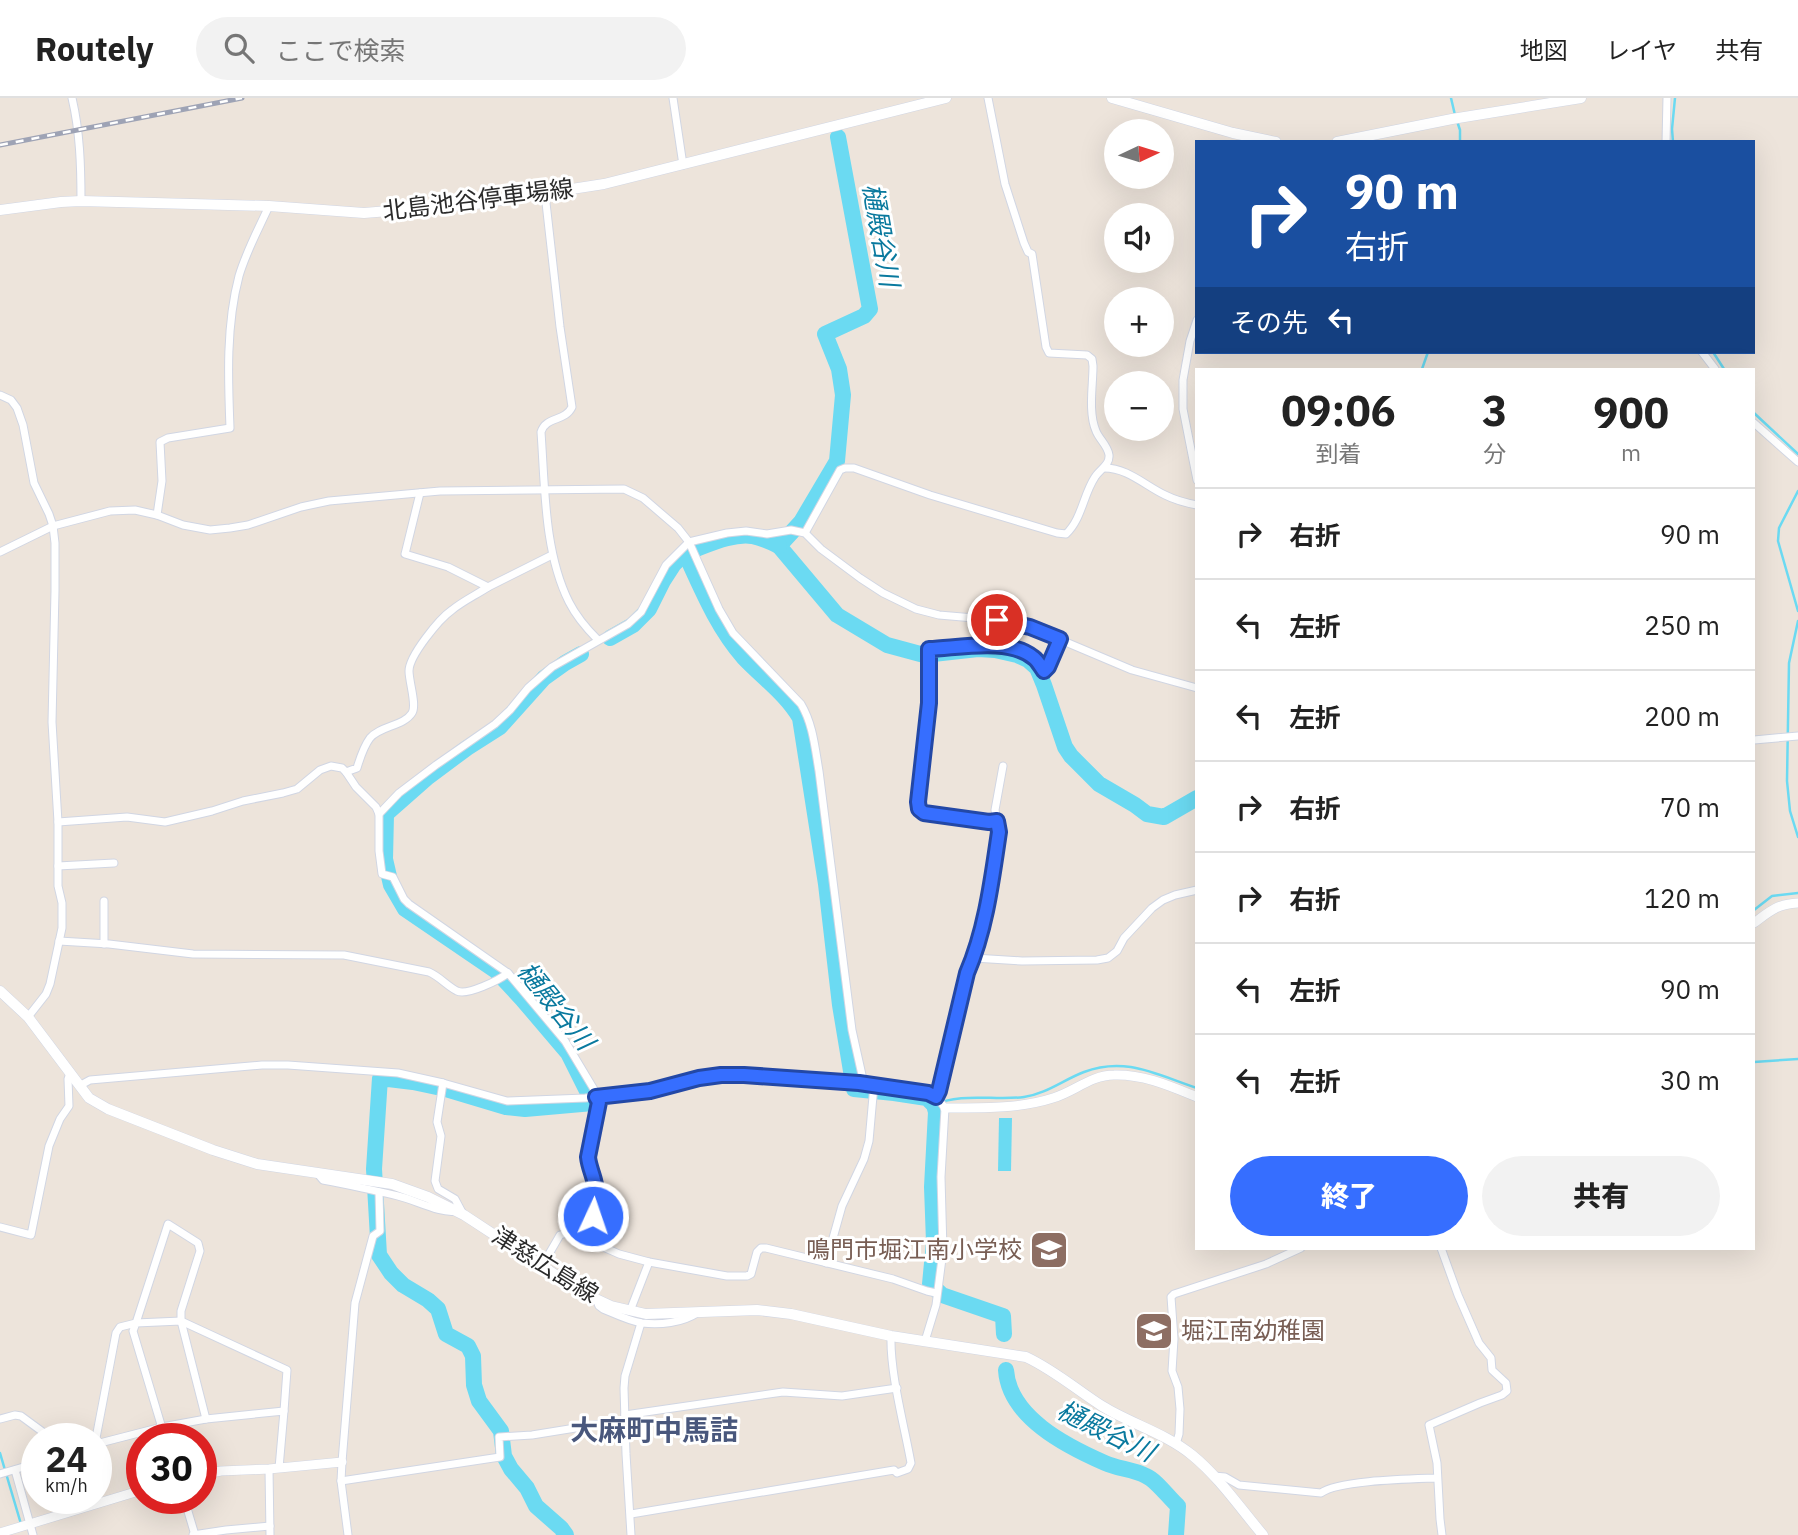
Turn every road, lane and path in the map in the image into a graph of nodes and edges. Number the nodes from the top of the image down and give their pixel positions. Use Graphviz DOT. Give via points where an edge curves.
graph roads {
  1 [pos="72,98"];
  2 [pos="673,98"];
  3 [pos="946,98"];
  4 [pos="988,98"];
  5 [pos="1112,98"];
  6 [pos="1581,98"];
  7 [pos="1667,98"];
  8 [pos="1234,137"];
  9 [pos="1259,140"];
  10 [pos="1347,140"];
  11 [pos="1666,140"];
  12 [pos="683,164"];
  13 [pos="545,194"];
  14 [pos="81,201"];
  15 [pos="269,206"];
  16 [pos="0,210"];
  17 [pos="1195,326"];
  18 [pos="1704,354"];
  19 [pos="1714,368"];
  20 [pos="0,395"];
  21 [pos="1755,424"];
  22 [pos="1798,462"];
  23 [pos="1104,468"];
  24 [pos="1195,470"];
  25 [pos="545,490"];
  26 [pos="420,494"];
  27 [pos="1195,505"];
  28 [pos="157,515"];
  29 [pos="52,526"];
  30 [pos="798,532"];
  31 [pos="690,545"];
  32 [pos="0,552"];
  33 [pos="552,555"];
  34 [pos="488,587"];
  35 [pos="1060,639"];
  36 [pos="598,640"];
  37 [pos="1195,687"];
  38 [pos="1796,736"];
  39 [pos="1755,740"];
  40 [pos="1003,766"];
  41 [pos="350,770"];
  42 [pos="382,811"];
  43 [pos="997,821"];
  44 [pos="58,822"];
  45 [pos="114,863"];
  46 [pos="58,866"];
  47 [pos="1195,890"];
  48 [pos="104,901"];
  49 [pos="1797,903"];
  50 [pos="1755,922"];
  51 [pos="60,941"];
  52 [pos="104,944"];
  53 [pos="974,958"];
  54 [pos="504,976"];
  55 [pos="0,991"];
  56 [pos="28,1017"];
  57 [pos="70,1073"];
  58 [pos="443,1083"];
  59 [pos="858,1083"];
  60 [pos="874,1085"];
  61 [pos="79,1086"];
  62 [pos="1195,1096"];
  63 [pos="591,1097"];
  64 [pos="941,1102"];
  65 [pos="318,1174"];
  66 [pos="379,1192"];
  67 [pos="460,1213"];
  68 [pos="0,1227"];
  69 [pos="585,1239"];
  70 [pos="1297,1250"];
  71 [pos="1442,1250"];
  72 [pos="649,1262"];
  73 [pos="826,1263"];
  74 [pos="542,1266"];
  75 [pos="937,1291"];
  76 [pos="596,1300"];
  77 [pos="629,1311"];
  78 [pos="698,1313"];
  79 [pos="181,1321"];
  80 [pos="136,1323"];
  81 [pos="640,1325"];
  82 [pos="891,1336"];
  83 [pos="925,1342"];
  84 [pos="897,1388"];
  85 [pos="284,1411"];
  86 [pos="625,1418"];
  87 [pos="0,1419"];
  88 [pos="206,1419"];
  89 [pos="31,1423"];
  90 [pos="99,1423"];
  91 [pos="161,1423"];
  92 [pos="184,1423"];
  93 [pos="1176,1444"];
  94 [pos="342,1462"];
  95 [pos="274,1469"];
  96 [pos="217,1472"];
  97 [pos="7,1473"];
  98 [pos="1214,1476"];
  99 [pos="1437,1478"];
  100 [pos="341,1481"];
  101 [pos="126,1495"];
  102 [pos="188,1514"];
  103 [pos="631,1514"];
  104 [pos="24,1526"];
  105 [pos="270,1531"];
  106 [pos="0,1533"];
  107 [pos="33,1535"];
  108 [pos="194,1535"];
  109 [pos="348,1535"];
  110 [pos="631,1535"];
  111 [pos="1263,1535"];
  112 [pos="1443,1535"];
  1 -- 14 [label="street"];
  2 -- 12 [label="street"];
  3 -- 12 [label="main road, 北島池谷停車場線"];
  4 -- 23 [label="street" via="1005,184 1024,243 1032,254 1046,347 1049,353 1091,359 1093,421 1109,457"];
  5 -- 8 [label="main road"];
  6 -- 10 [label="main road"];
  7 -- 11 [label="street"];
  8 -- 9 [label="main road"];
  12 -- 13 [label="main road, 北島池谷停車場線"];
  13 -- 15 [label="main road, 北島池谷停車場線" via="365,213"];
  13 -- 25 [label="street" via="572,407 564,417 549,421 541,432"];
  14 -- 15 [label="main road, 北島池谷停車場線"];
  14 -- 16 [label="main road, 北島池谷停車場線"];
  15 -- 28 [label="street" via="239,275 229,343 230,428 160,442 162,481"];
  17 -- 24 [label="street" via="1183,380 1183,409"];
  18 -- 19 [label="street"];
  20 -- 29 [label="street" via="17,408 34,483"];
  21 -- 22 [label="street"];
  23 -- 27 [label="street" via="1117,468 1165,496"];
  23 -- 30 [label="street" via="1066,534 854,468 840,470"];
  25 -- 26 [label="street"];
  25 -- 31 [label="street" via="631,491 678,528"];
  25 -- 33 [label="street"];
  26 -- 28 [label="street" via="329,501 248,525 210,530"];
  26 -- 34 [label="street" via="405,554 448,567"];
  28 -- 29 [label="street" via="110,511"];
  29 -- 32 [label="street"];
  29 -- 44 [label="street" via="52,722"];
  30 -- 31 [label="street" via="727,533"];
  30 -- 35 [label="street" via="860,578 916,609 1008,622"];
  31 -- 36 [label="street" via="666,565 641,612"];
  31 -- 59 [label="street" via="733,633 801,704 812,729"];
  33 -- 34 [label="street"];
  33 -- 36 [label="street" via="569,602"];
  34 -- 41 [label="street" via="451,610 425,639 409,667 411,713 370,738"];
  35 -- 37 [label="street" via="1132,670"];
  35 -- 43 [label="street" via="1044,671 1034,658 1000,645 929,649 919,809"];
  36 -- 42 [label="street" via="552,667 495,724 436,765"];
  38 -- 39 [label="street"];
  40 -- 43 [label="street"];
  41 -- 42 [label="street" via="356,787"];
  41 -- 44 [label="street" via="331,766 297,789 165,822 127,817"];
  42 -- 54 [label="street" via="381,869 396,881 409,905"];
  43 -- 53 [label="street" via="989,892"];
  44 -- 46 [label="street"];
  45 -- 46 [label="street"];
  46 -- 51 [label="street"];
  47 -- 53 [label="street" via="1152,908 1108,958"];
  48 -- 52 [label="street"];
  49 -- 50 [label="street" via="1775,907"];
  51 -- 52 [label="street"];
  51 -- 56 [label="street" via="46,994"];
  52 -- 54 [label="street" via="193,954 357,957 429,972 458,992"];
  53 -- 64 [label="street" via="939,1091"];
  54 -- 63 [label="street" via="572,1051 595,1091"];
  55 -- 56 [label="main road, 津慈広島線"];
  56 -- 57 [label="main road, 津慈広島線"];
  57 -- 61 [label="main road, 津慈広島線"];
  57 -- 68 [label="street" via="69,1106 49,1146 31,1235"];
  58 -- 61 [label="street" via="398,1073 275,1065 90,1080"];
  58 -- 63 [label="street" via="507,1101"];
  58 -- 67 [label="street" via="435,1181 438,1189 455,1199"];
  59 -- 60 [label="street"];
  59 -- 63 [label="street" via="721,1075 650,1091"];
  60 -- 64 [label="street" via="928,1093"];
  60 -- 73 [label="street" via="869,1141 842,1206"];
  61 -- 65 [label="main road, 津慈広島線" via="108,1109 213,1150 257,1164"];
  62 -- 64 [label="street" via="1150,1079 1109,1075 1033,1103 995,1107"];
  63 -- 69 [label="street" via="599,1102 588,1157 597,1197"];
  64 -- 75 [label="street" via="943,1251"];
  65 -- 66 [label="street" via="323,1180"];
  65 -- 67 [label="main road, 津慈広島線" via="392,1184"];
  66 -- 67 [label="street"];
  66 -- 94 [label="street" via="380,1231 373,1236 355,1303"];
  67 -- 74 [label="main road, 津慈広島線"];
  69 -- 72 [label="street"];
  69 -- 74 [label="street" via="560,1235"];
  70 -- 93 [label="street" via="1171,1297 1172,1371 1180,1409"];
  71 -- 99 [label="street" via="1479,1343 1507,1391 1429,1425"];
  72 -- 73 [label="street" via="747,1276 757,1252 766,1248"];
  72 -- 77 [label="street"];
  73 -- 75 [label="street"];
  74 -- 76 [label="main road, 津慈広島線"];
  75 -- 83 [label="street"];
  76 -- 77 [label="main road, 津慈広島線"];
  76 -- 81 [label="street" via="603,1310"];
  77 -- 78 [label="main road, 津慈広島線"];
  78 -- 81 [label="street" via="687,1320"];
  78 -- 82 [label="main road, 津慈広島線" via="757,1310 791,1314"];
  79 -- 80 [label="street"];
  79 -- 80 [label="street" via="200,1251 198,1243 168,1224"];
  79 -- 85 [label="street" via="287,1370"];
  79 -- 88 [label="street"];
  80 -- 90 [label="street" via="120,1327 116,1333"];
  80 -- 91 [label="street" via="133,1331"];
  81 -- 86 [label="street" via="625,1376"];
  82 -- 83 [label="main road, 津慈広島線"];
  82 -- 84 [label="street"];
  83 -- 93 [label="main road, 津慈広島線" via="1026,1357 1124,1419"];
  84 -- 86 [label="street" via="842,1396 783,1392"];
  84 -- 103 [label="street" via="911,1463 908,1469"];
  85 -- 88 [label="street"];
  85 -- 95 [label="street"];
  86 -- 100 [label="street" via="502,1437 499,1457"];
  86 -- 103 [label="street"];
  87 -- 89 [label="street" via="15,1415"];
  88 -- 92 [label="street"];
  93 -- 98 [label="main road, 津慈広島線"];
  94 -- 95 [label="street"];
  94 -- 100 [label="street"];
  95 -- 96 [label="street"];
  95 -- 105 [label="street"];
  97 -- 104 [label="street"];
  98 -- 99 [label="street" via="1239,1485 1321,1493 1351,1484"];
  98 -- 111 [label="main road, 津慈広島線"];
  99 -- 112 [label="street"];
  100 -- 109 [label="street"];
  101 -- 104 [label="street"];
  102 -- 108 [label="street"];
  103 -- 110 [label="street"];
  104 -- 106 [label="street"];
  104 -- 107 [label="street"];
  105 -- 108 [label="street"];
}
